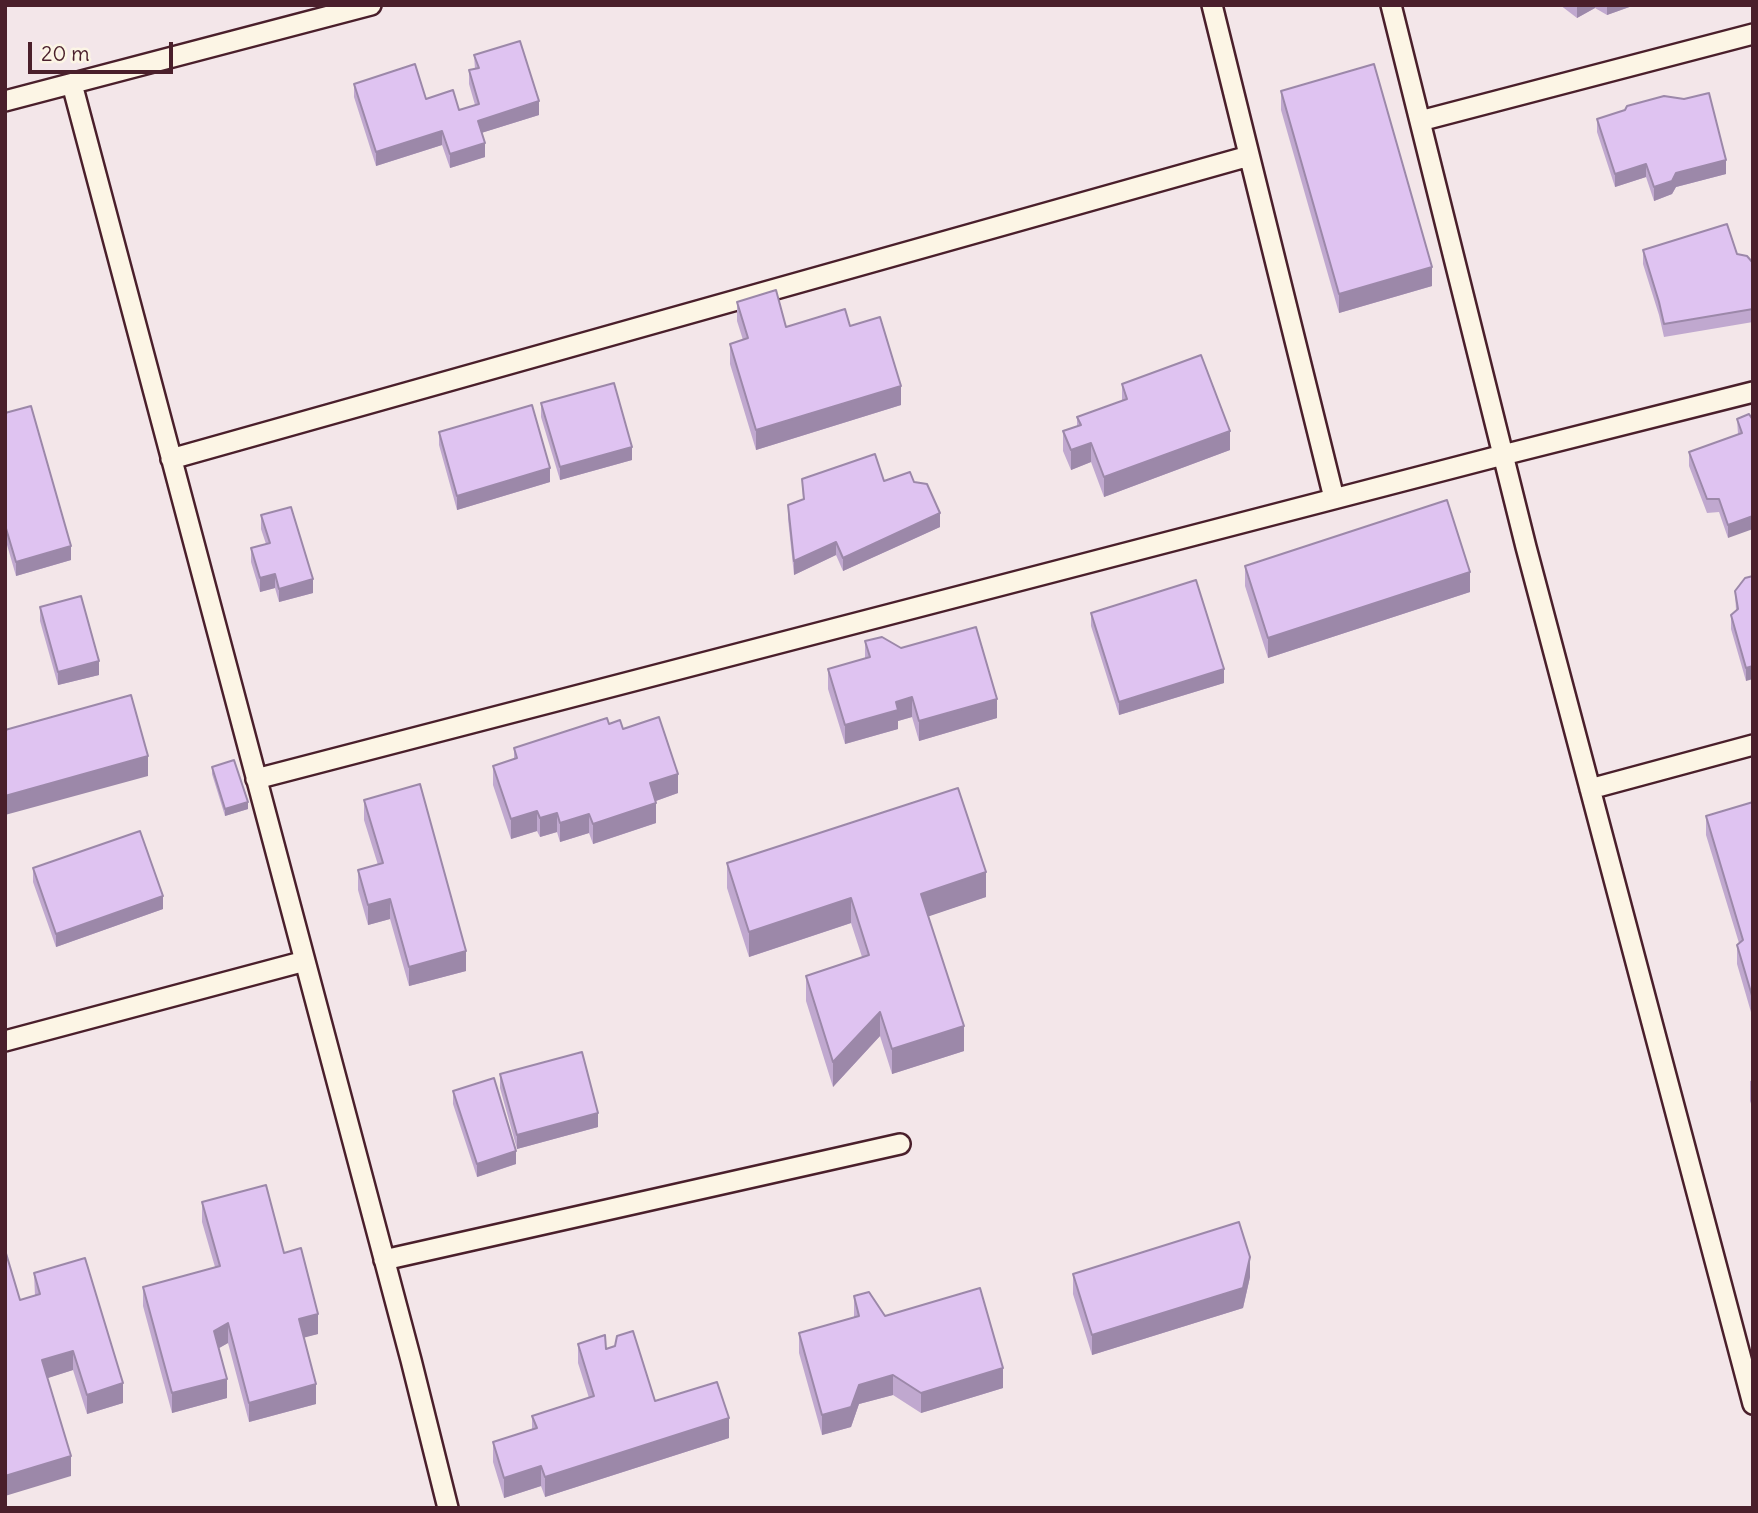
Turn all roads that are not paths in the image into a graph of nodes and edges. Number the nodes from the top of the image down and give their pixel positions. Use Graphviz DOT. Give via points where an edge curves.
graph roads {
  1 [pos="371,5"];
  2 [pos="1212,5"];
  3 [pos="1391,5"];
  4 [pos="1753,34"];
  5 [pos="72,84"];
  6 [pos="5,101"];
  7 [pos="1420,121"];
  8 [pos="1249,156"];
  9 [pos="1753,392"];
  10 [pos="1503,455"];
  11 [pos="171,459"];
  12 [pos="1334,498"];
  13 [pos="1753,745"];
  14 [pos="256,779"];
  15 [pos="1590,789"];
  16 [pos="305,961"];
  17 [pos="5,1041"];
  18 [pos="900,1144"];
  19 [pos="384,1260"];
  20 [pos="1753,1404"];
  21 [pos="448,1508"];
  1 -- 5 [label="lane"];
  2 -- 8 [label="lane"];
  3 -- 7 [label="lane"];
  4 -- 7 [label="lane"];
  5 -- 6 [label="lane"];
  5 -- 11 [label="lane"];
  7 -- 10 [label="lane"];
  8 -- 11 [label="lane"];
  8 -- 12 [label="lane"];
  9 -- 10 [label="lane"];
  10 -- 12 [label="lane"];
  10 -- 15 [label="lane"];
  11 -- 14 [label="lane"];
  12 -- 14 [label="lane"];
  13 -- 15 [label="lane"];
  14 -- 16 [label="lane"];
  15 -- 20 [label="lane"];
  16 -- 17 [label="lane"];
  16 -- 19 [label="lane"];
  18 -- 19 [label="lane"];
  19 -- 21 [label="lane"];
}
